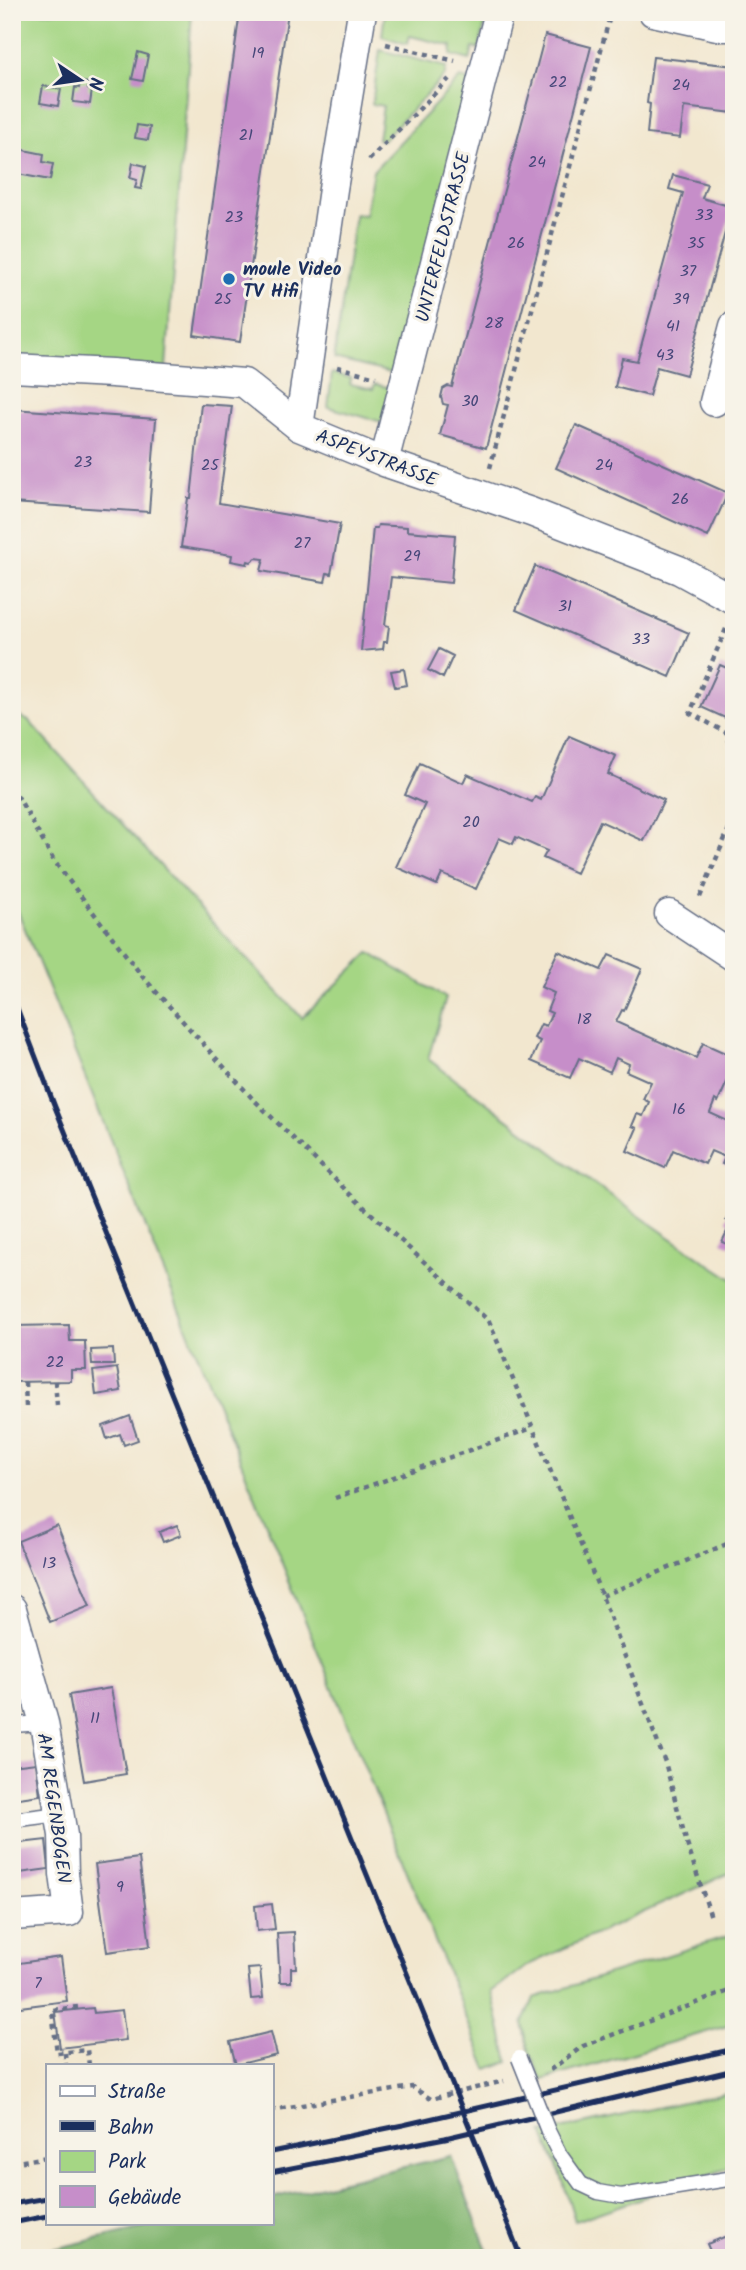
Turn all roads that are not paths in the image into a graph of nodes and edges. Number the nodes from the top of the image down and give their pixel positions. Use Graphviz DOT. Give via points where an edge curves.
graph roads {
  1 [pos="499,12"];
  2 [pos="653,12"];
  3 [pos="360,25"];
  4 [pos="734,27"];
  5 [pos="734,326"];
  6 [pos="12,368"];
  7 [pos="714,402"];
  8 [pos="299,427"];
  9 [pos="384,462"];
  10 [pos="731,613"];
  11 [pos="678,920"];
  12 [pos="734,957"];
  13 [pos="12,1609"];
  14 [pos="44,1723"];
  15 [pos="12,1725"];
  16 [pos="59,1814"];
  17 [pos="12,1820"];
  18 [pos="12,1916"];
  19 [pos="519,2058"];
  20 [pos="734,2178"];
  1 -- 9 [label="street, UNTERFELDSTRASSE" via="475,66"];
  2 -- 4 [label="street"];
  3 -- 8 [label="street"];
  5 -- 7 [label="street"];
  6 -- 8 [label="street, ASPEYSTRASSE" via="244,383"];
  8 -- 9 [label="street, ASPEYSTRASSE"];
  9 -- 10 [label="street, ASPEYSTRASSE" via="531,512 679,570"];
  11 -- 12 [label="street"];
  13 -- 14 [label="street, AM REGENBOGEN"];
  14 -- 15 [label="lane"];
  14 -- 16 [label="street, AM REGENBOGEN"];
  16 -- 17 [label="lane"];
  16 -- 18 [label="street, AM REGENBOGEN" via="69,1912"];
  19 -- 20 [label="lane, bridge" via="548,2131 580,2184 621,2196"];
}
